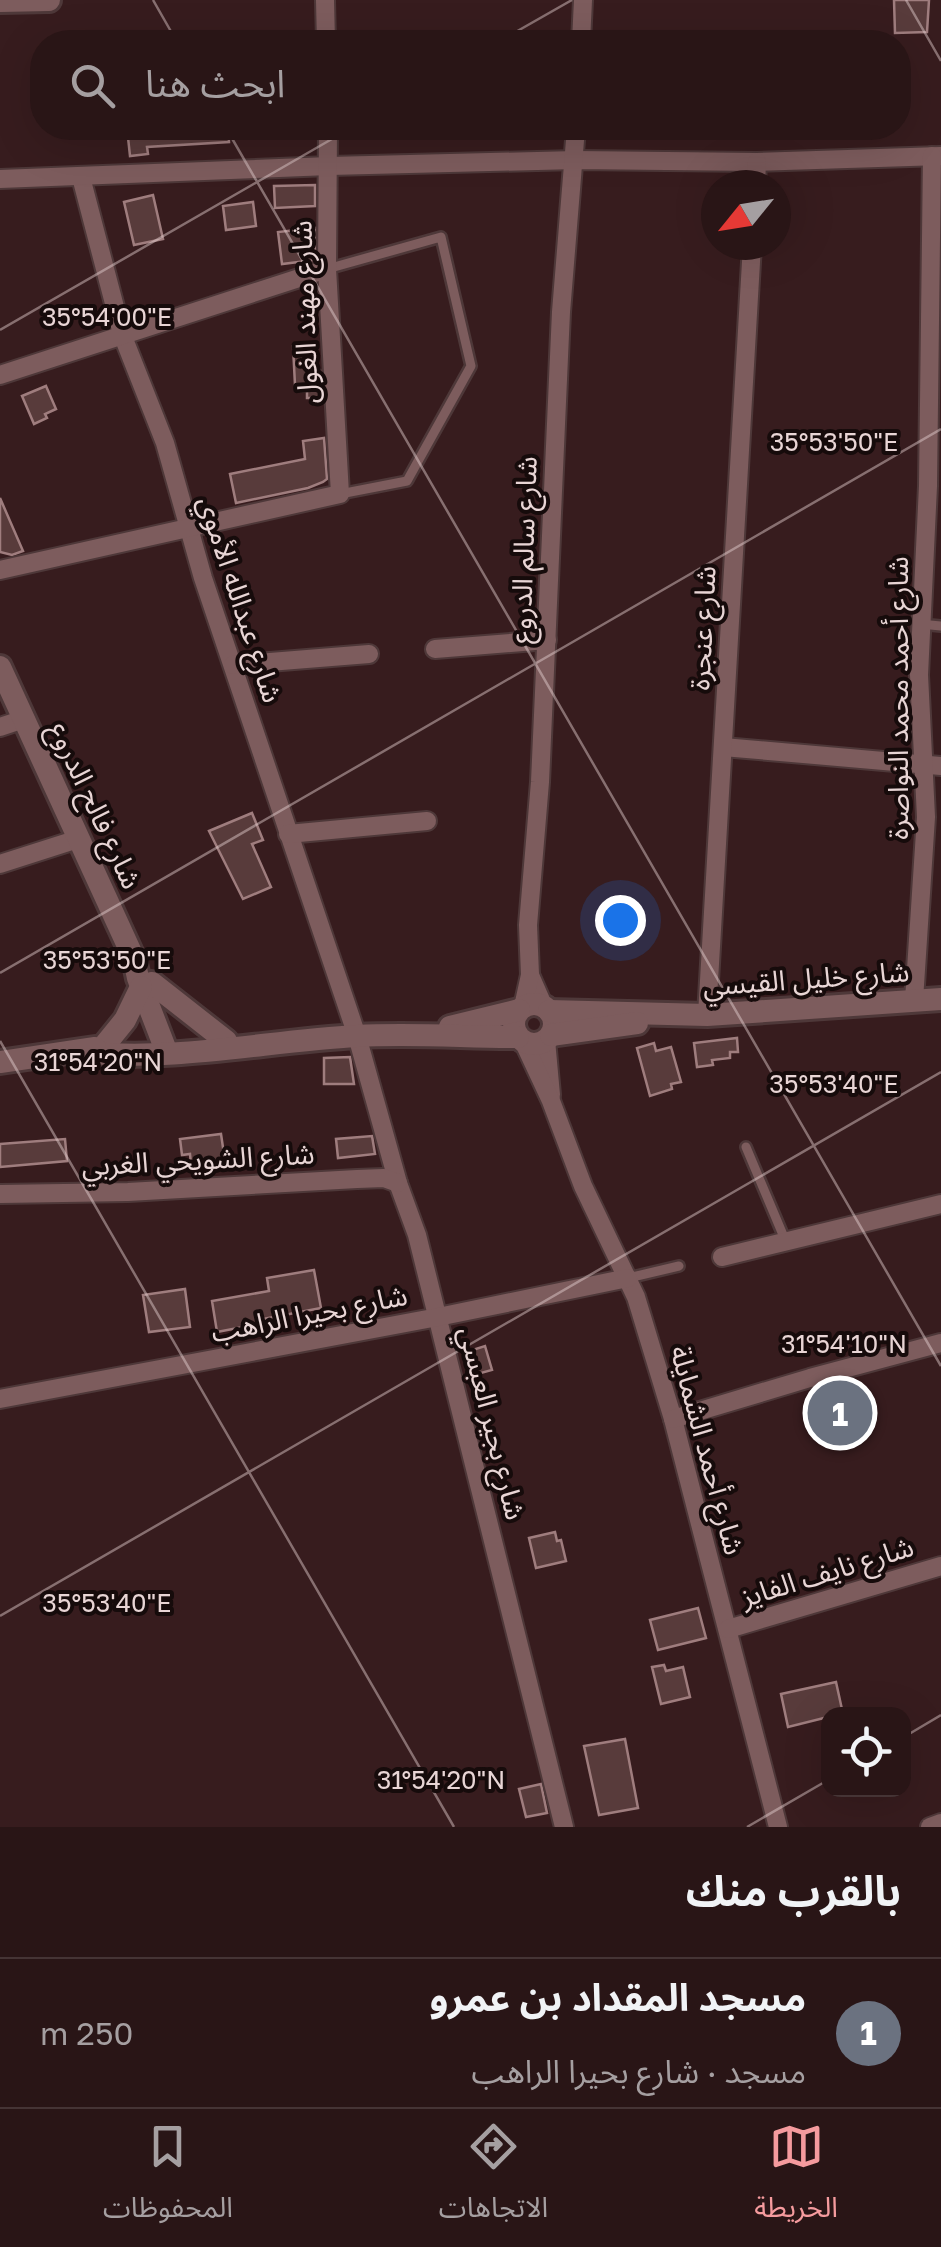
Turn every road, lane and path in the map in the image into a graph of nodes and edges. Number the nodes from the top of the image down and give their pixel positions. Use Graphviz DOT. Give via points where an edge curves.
graph roads {
  1 [pos="49,0"];
  2 [pos="325,0"];
  3 [pos="583,0"];
  4 [pos="38,1"];
  5 [pos="0,4"];
  6 [pos="326,30"];
  7 [pos="582,30"];
  8 [pos="328,140"];
  9 [pos="576,140"];
  10 [pos="937,156"];
  11 [pos="576,160"];
  12 [pos="757,162"];
  13 [pos="328,166"];
  14 [pos="757,170"];
  15 [pos="81,177"];
  16 [pos="0,179"];
  17 [pos="751,260"];
  18 [pos="327,269"];
  19 [pos="122,334"];
  20 [pos="0,375"];
  21 [pos="935,486"];
  22 [pos="340,494"];
  23 [pos="188,528"];
  24 [pos="0,570"];
  25 [pos="920,624"];
  26 [pos="941,626"];
  27 [pos="547,640"];
  28 [pos="435,649"];
  29 [pos="369,654"];
  30 [pos="232,664"];
  31 [pos="1,668"];
  32 [pos="24,720"];
  33 [pos="0,728"];
  34 [pos="723,747"];
  35 [pos="922,764"];
  36 [pos="941,766"];
  37 [pos="426,821"];
  38 [pos="288,834"];
  39 [pos="78,839"];
  40 [pos="0,864"];
  41 [pos="146,985"];
  42 [pos="941,998"];
  43 [pos="914,1000"];
  44 [pos="534,1009"];
  45 [pos="706,1015"];
  46 [pos="674,1016"];
  47 [pos="427,1034"];
  48 [pos="357,1036"];
  49 [pos="535,1038"];
  50 [pos="237,1043"];
  51 [pos="173,1047"];
  52 [pos="93,1049"];
  53 [pos="0,1062"];
  54 [pos="746,1147"];
  55 [pos="398,1183"];
  56 [pos="0,1194"];
  57 [pos="941,1204"];
  58 [pos="786,1242"];
  59 [pos="722,1257"];
  60 [pos="679,1266"];
  61 [pos="628,1278"];
  62 [pos="438,1317"];
  63 [pos="941,1343"];
  64 [pos="0,1399"];
  65 [pos="673,1419"];
  66 [pos="941,1566"];
  67 [pos="728,1629"];
  68 [pos="941,1823"];
  69 [pos="564,1827"];
  70 [pos="778,1827"];
  71 [pos="930,1827"];
  1 -- 4 [label="street"];
  2 -- 6 [label="street"];
  3 -- 7 [label="street"];
  4 -- 5 [label="street"];
  8 -- 13 [label="street, شارع مهند الغول"];
  9 -- 11 [label="street, شارع سالم الدروع"];
  10 -- 12 [label="street"];
  10 -- 21 [label="street, شارع أحمد محمد النواصرة"];
  11 -- 12 [label="street"];
  11 -- 13 [label="street"];
  11 -- 27 [label="street, شارع سالم الدروع" via="561,312"];
  12 -- 14 [label="street"];
  13 -- 15 [label="street"];
  13 -- 18 [label="street, شارع مهند الغول"];
  15 -- 16 [label="street"];
  15 -- 19 [label="street, شارع عبدالله الأموي"];
  17 -- 34 [label="street, شارع عنجرة"];
  18 -- 19 [label="street"];
  18 -- 22 [label="street, شارع مهند الغول"];
  18 -- 22 [label="lane" via="441,237 471,366 407,481"];
  19 -- 20 [label="street"];
  19 -- 23 [label="street, شارع عبدالله الأموي"];
  21 -- 25 [label="street, شارع أحمد محمد النواصرة"];
  22 -- 23 [label="street"];
  23 -- 24 [label="street"];
  23 -- 30 [label="street, شارع عبدالله الأموي"];
  25 -- 26 [label="lane"];
  25 -- 35 [label="street, شارع أحمد محمد النواصرة"];
  27 -- 28 [label="street"];
  27 -- 44 [label="street, شارع سالم الدروع" via="528,925"];
  29 -- 30 [label="street"];
  30 -- 38 [label="street, شارع عبدالله الأموي"];
  31 -- 32 [label="street, شارع فالح الدروع"];
  32 -- 33 [label="street"];
  32 -- 39 [label="street, شارع فالح الدروع"];
  34 -- 35 [label="street"];
  34 -- 45 [label="street, شارع عنجرة"];
  35 -- 36 [label="street"];
  35 -- 43 [label="street, شارع أحمد محمد النواصرة" via="926,817"];
  37 -- 38 [label="street"];
  38 -- 48 [label="street, شارع عبدالله الأموي"];
  39 -- 40 [label="street"];
  39 -- 41 [label="street, شارع فالح الدروع"];
  41 -- 50 [label="street"];
  41 -- 51 [label="street, شارع فالح الدروع"];
  41 -- 52 [label="street" via="125,1020"];
  42 -- 43 [label="street, شارع خليل القيسي"];
  43 -- 45 [label="street, شارع خليل القيسي"];
  44 -- 46 [label="street, شارع خليل القيسي"];
  44 -- 47 [label="street, شارع خليل القيسي"];
  44 -- 49 [label="street" via="554,1024"];
  44 -- 49 [label="street" via="514,1026"];
  45 -- 46 [label="street, شارع خليل القيسي"];
  46 -- 49 [label="street, شارع خليل القيسي"];
  47 -- 48 [label="street, شارع خليل القيسي"];
  47 -- 49 [label="street, شارع خليل القيسي"];
  48 -- 50 [label="street, شارع خليل القيسي"];
  48 -- 55 [label="street, شارع بجير العبسي"];
  49 -- 61 [label="street, شارع أحمد الشمايلة" via="582,1186"];
  50 -- 51 [label="street, شارع خليل القيسي"];
  51 -- 52 [label="street, شارع خليل القيسي"];
  52 -- 53 [label="street, شارع خليل القيسي"];
  54 -- 58 [label="lane"];
  55 -- 56 [label="street, شارع الشويحي الغربي" via="357,1178"];
  55 -- 62 [label="street, شارع بجير العبسي"];
  57 -- 58 [label="street"];
  58 -- 59 [label="street"];
  60 -- 61 [label="lane"];
  61 -- 62 [label="street, شارع بحيرا الراهب"];
  61 -- 65 [label="street, شارع أحمد الشمايلة"];
  62 -- 64 [label="street, شارع بحيرا الراهب"];
  62 -- 69 [label="street, شارع بجير العبسي"];
  63 -- 65 [label="street"];
  65 -- 67 [label="street, شارع أحمد الشمايلة"];
  66 -- 67 [label="street, شارع نايف الفايز"];
  67 -- 70 [label="street, شارع أحمد الشمايلة"];
  68 -- 71 [label="street"];
}
